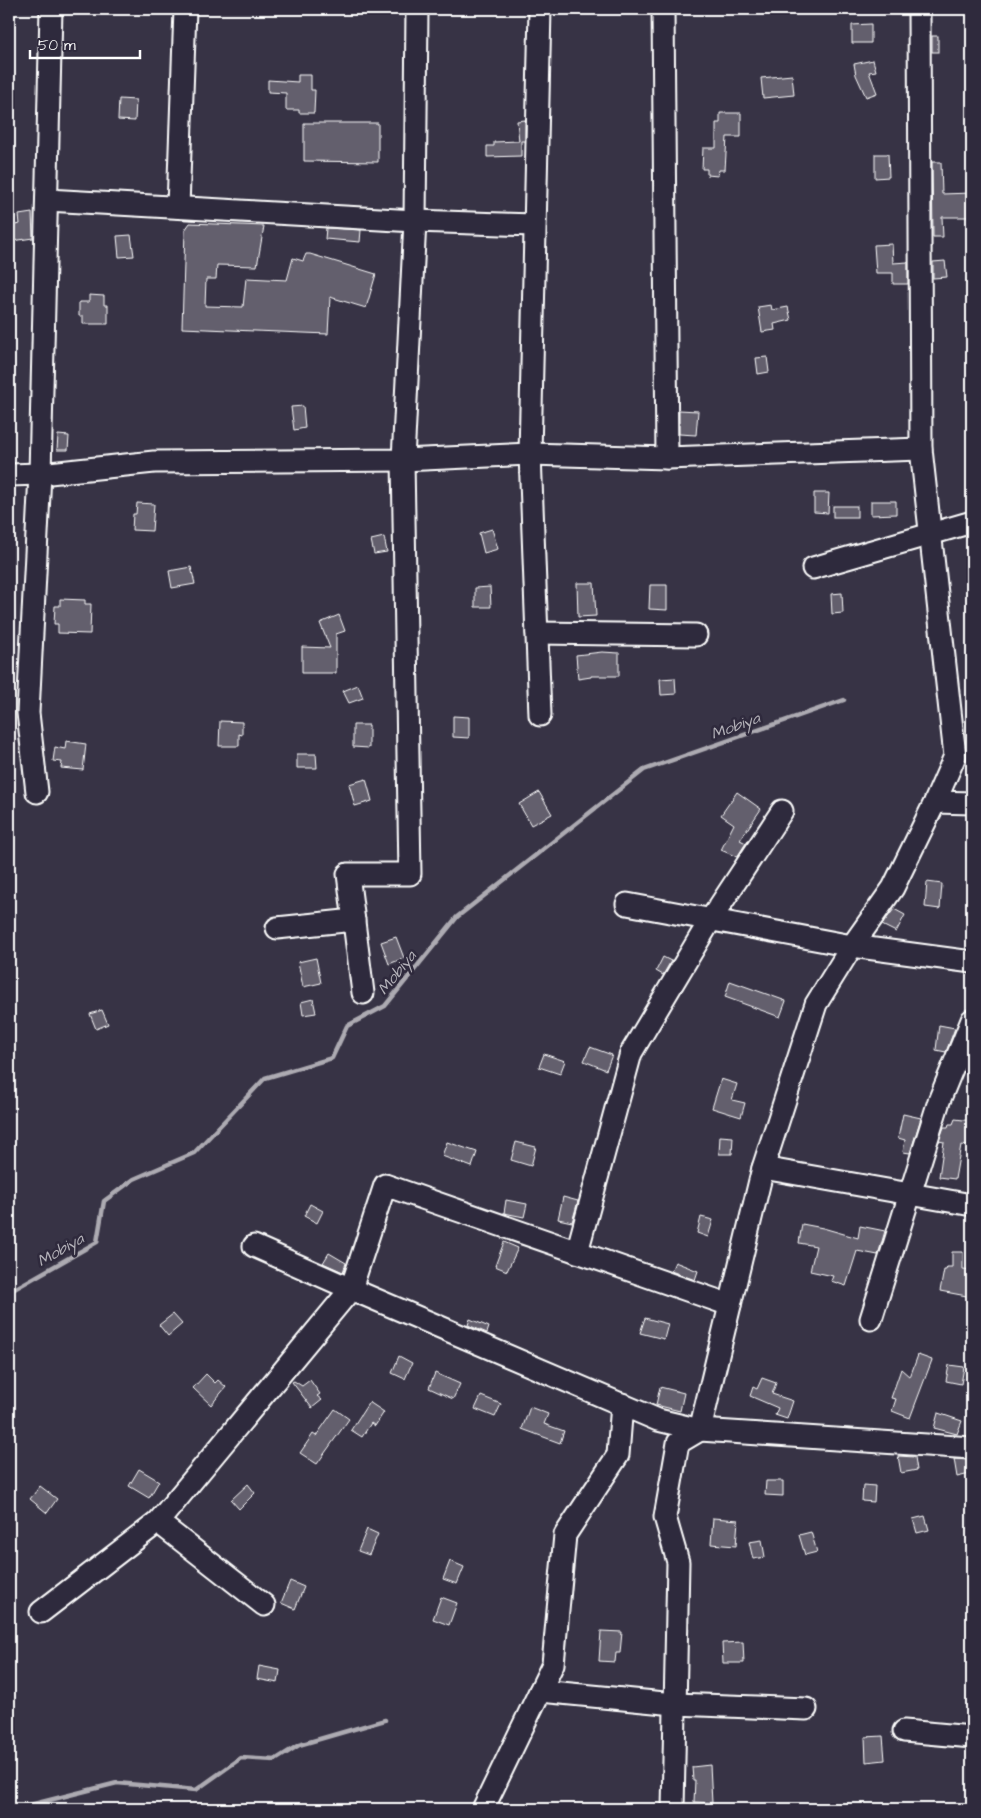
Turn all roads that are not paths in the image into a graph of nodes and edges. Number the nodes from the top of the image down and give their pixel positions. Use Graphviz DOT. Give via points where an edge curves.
graph roads {
  1 [pos="51,9"];
  2 [pos="185,9"];
  3 [pos="417,9"];
  4 [pos="540,9"];
  5 [pos="663,9"];
  6 [pos="919,9"];
  7 [pos="47,200"];
  8 [pos="178,207"];
  9 [pos="415,221"];
  10 [pos="534,225"];
  11 [pos="921,449"];
  12 [pos="530,454"];
  13 [pos="667,458"];
  14 [pos="403,460"];
  15 [pos="40,474"];
  16 [pos="9,475"];
  17 [pos="972,522"];
  18 [pos="930,533"];
  19 [pos="813,568"];
  20 [pos="537,633"];
  21 [pos="696,635"];
  22 [pos="18,713"];
  23 [pos="540,715"];
  24 [pos="37,792"];
  25 [pos="935,802"];
  26 [pos="972,803"];
  27 [pos="782,812"];
  28 [pos="627,904"];
  29 [pos="711,919"];
  30 [pos="354,920"];
  31 [pos="277,928"];
  32 [pos="852,946"];
  33 [pos="972,962"];
  34 [pos="363,993"];
  35 [pos="972,1020"];
  36 [pos="763,1168"];
  37 [pos="911,1194"];
  38 [pos="972,1205"];
  39 [pos="254,1246"];
  40 [pos="577,1252"];
  41 [pos="351,1289"];
  42 [pos="730,1305"];
  43 [pos="871,1319"];
  44 [pos="622,1404"];
  45 [pos="700,1430"];
  46 [pos="972,1448"];
  47 [pos="158,1522"];
  48 [pos="264,1606"];
  49 [pos="41,1612"];
  50 [pos="540,1691"];
  51 [pos="675,1704"];
  52 [pos="806,1709"];
  53 [pos="904,1730"];
  54 [pos="972,1737"];
  55 [pos="483,1809"];
  56 [pos="672,1809"];
  1 -- 7 [label="street"];
  2 -- 8 [label="street"];
  3 -- 9 [label="street"];
  4 -- 10 [label="street"];
  5 -- 13 [label="street"];
  6 -- 11 [label="street"];
  7 -- 8 [label="street"];
  7 -- 15 [label="street"];
  8 -- 9 [label="street"];
  9 -- 10 [label="street"];
  9 -- 14 [label="street"];
  10 -- 12 [label="street"];
  11 -- 13 [label="street"];
  11 -- 18 [label="street"];
  12 -- 13 [label="street"];
  12 -- 14 [label="street"];
  12 -- 20 [label="street"];
  14 -- 15 [label="street" via="154,462"];
  14 -- 30 [label="street" via="410,874 348,874"];
  15 -- 16 [label="street"];
  15 -- 22 [label="street"];
  17 -- 18 [label="street"];
  18 -- 19 [label="street"];
  18 -- 25 [label="street" via="954,756"];
  20 -- 21 [label="street"];
  20 -- 23 [label="street"];
  22 -- 24 [label="street"];
  25 -- 26 [label="street"];
  25 -- 32 [label="street" via="893,888"];
  27 -- 29 [label="street"];
  28 -- 29 [label="street"];
  29 -- 32 [label="street"];
  29 -- 40 [label="street" via="631,1054"];
  30 -- 31 [label="street"];
  30 -- 34 [label="street"];
  32 -- 33 [label="street"];
  32 -- 36 [label="street" via="816,1004"];
  35 -- 37 [label="street" via="939,1101"];
  36 -- 37 [label="street"];
  36 -- 42 [label="street"];
  37 -- 38 [label="street"];
  37 -- 43 [label="street"];
  39 -- 41 [label="street"];
  40 -- 41 [label="street" via="385,1185"];
  40 -- 42 [label="street"];
  41 -- 44 [label="street"];
  41 -- 47 [label="street"];
  42 -- 45 [label="street"];
  44 -- 45 [label="street" via="658,1420"];
  44 -- 50 [label="street" via="618,1455 565,1535 553,1664"];
  45 -- 46 [label="street"];
  45 -- 51 [label="street" via="678,1443 666,1517 678,1562"];
  47 -- 48 [label="street"];
  47 -- 49 [label="street"];
  50 -- 51 [label="street"];
  50 -- 55 [label="street"];
  51 -- 52 [label="street"];
  51 -- 56 [label="street"];
  53 -- 54 [label="street"];
}
